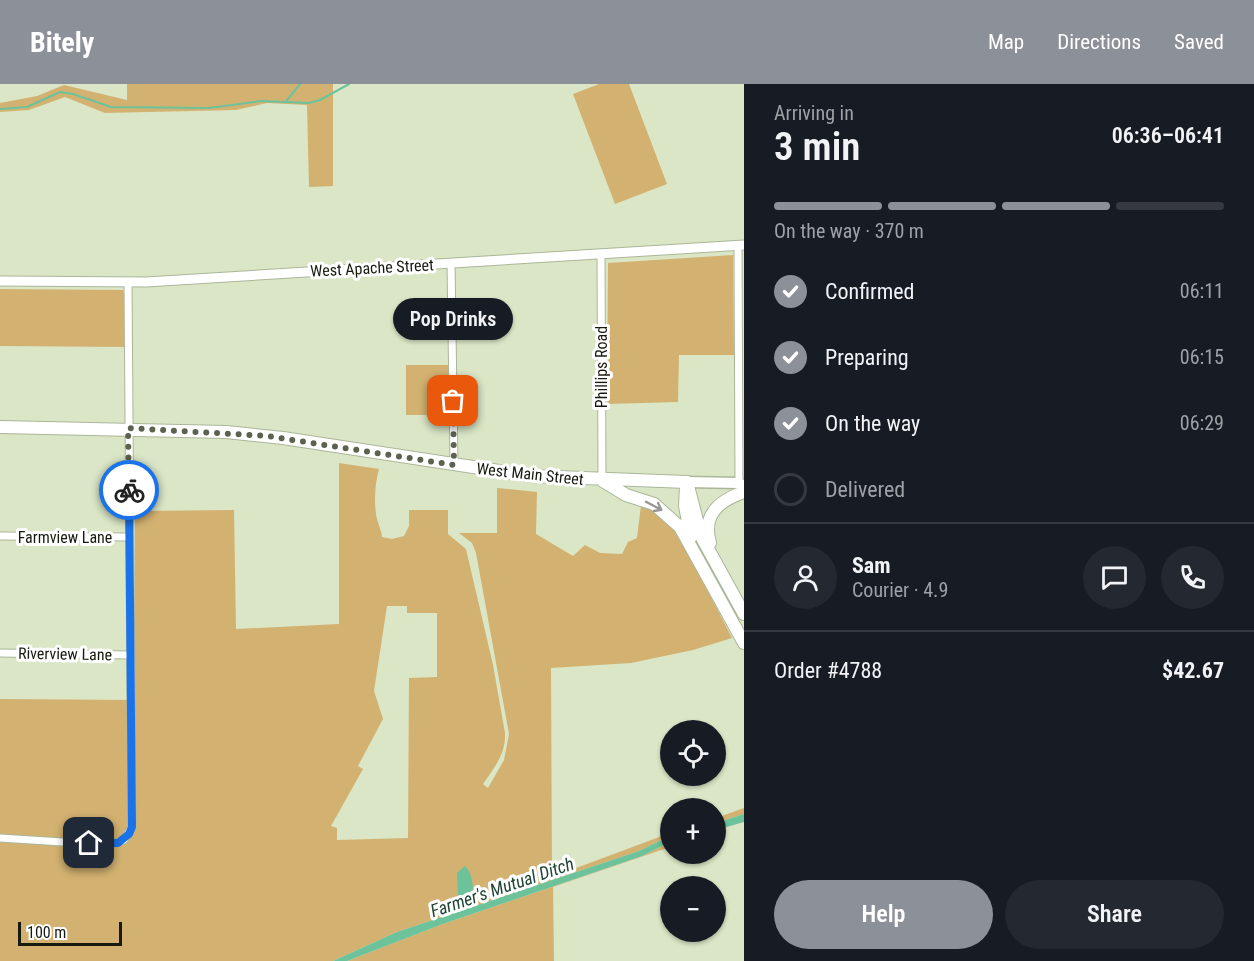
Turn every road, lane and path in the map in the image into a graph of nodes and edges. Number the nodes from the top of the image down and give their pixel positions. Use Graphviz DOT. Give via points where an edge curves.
graph roads {
  1 [pos="741,245"];
  2 [pos="601,254"];
  3 [pos="451,263"];
  4 [pos="0,280"];
  5 [pos="128,282"];
  6 [pos="0,427"];
  7 [pos="128,428"];
  8 [pos="454,465"];
  9 [pos="602,480"];
  10 [pos="687,482"];
  11 [pos="743,485"];
  12 [pos="0,536"];
  13 [pos="129,537"];
  14 [pos="718,567"];
  15 [pos="705,570"];
  16 [pos="744,614"];
  17 [pos="744,643"];
  18 [pos="0,653"];
  19 [pos="130,655"];
  20 [pos="0,838"];
  1 -- 2 [label="main road, West Apache Street"];
  1 -- 11 [label="street"];
  2 -- 3 [label="main road, West Apache Street"];
  2 -- 9 [label="street, Phillips Road"];
  3 -- 5 [label="main road, West Apache Street"];
  3 -- 8 [label="street"];
  4 -- 5 [label="main road, West Apache Street"];
  5 -- 7 [label="street"];
  6 -- 7 [label="highway, West Main Street"];
  7 -- 8 [label="highway, West Main Street" via="267,436"];
  7 -- 13 [label="street"];
  8 -- 9 [label="highway, West Main Street" via="541,477"];
  9 -- 10 [label="highway, West Main Street"];
  9 -- 15 [label="highway, one-way" via="626,495 654,504 671,517"];
  10 -- 11 [label="main road, West Main Street"];
  10 -- 14 [label="highway" via="701,536"];
  10 -- 15 [label="highway" via="687,523"];
  11 -- 14 [label="highway" via="710,516 707,531"];
  12 -- 13 [label="street, Farmview Lane"];
  13 -- 19 [label="street"];
  14 -- 16 [label="highway"];
  15 -- 17 [label="highway"];
  18 -- 19 [label="street, Riverview Lane"];
  19 -- 20 [label="street" via="133,815 129,834 110,844"];
}
